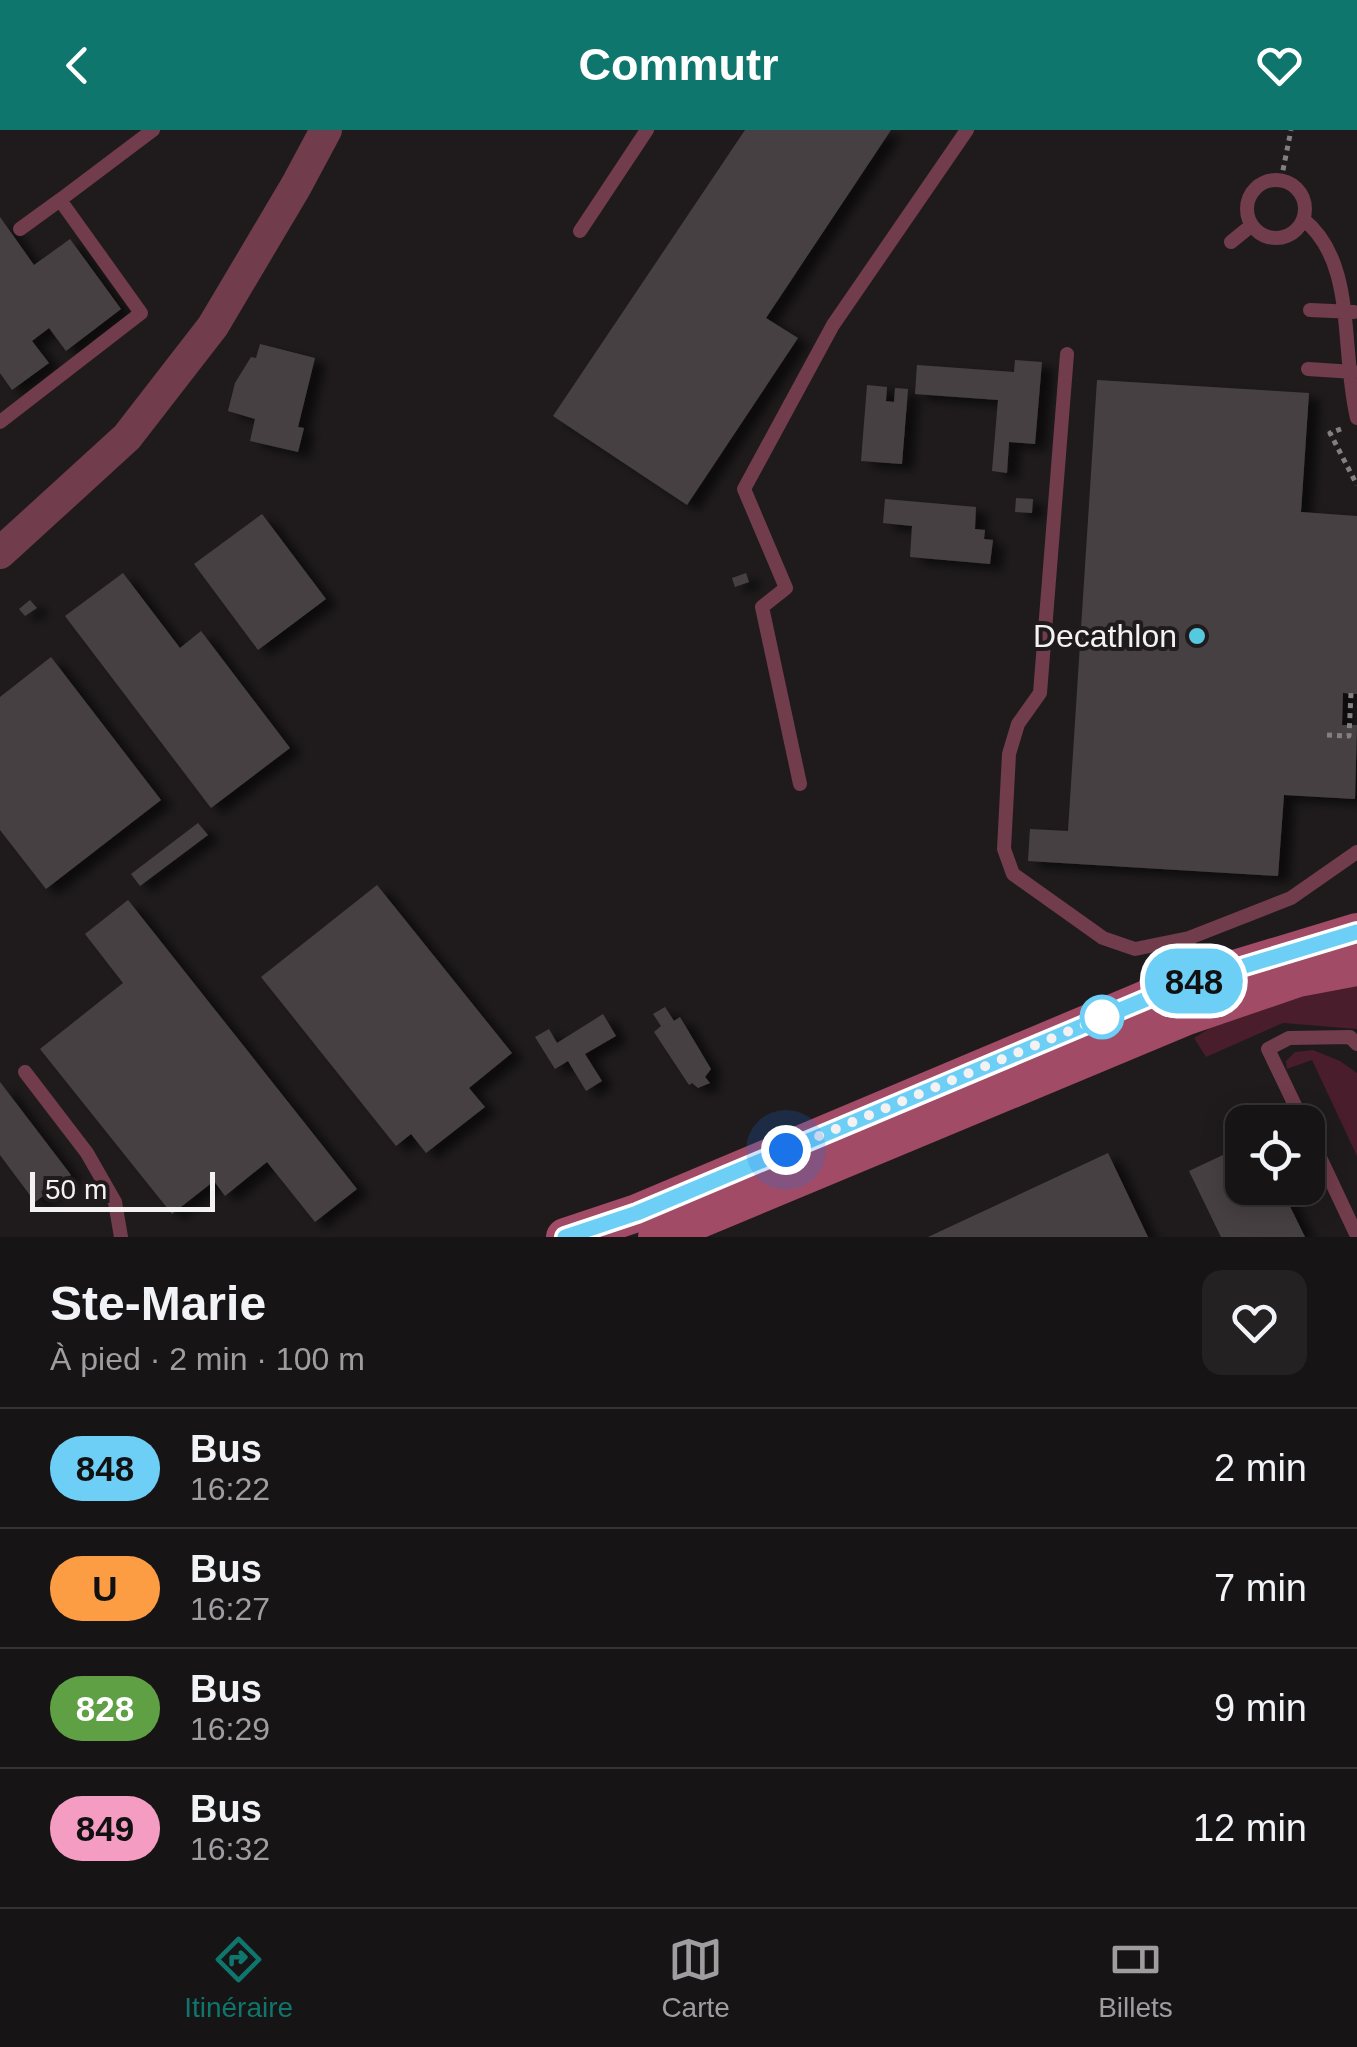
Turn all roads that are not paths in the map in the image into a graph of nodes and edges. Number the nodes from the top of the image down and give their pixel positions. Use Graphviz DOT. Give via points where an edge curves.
graph roads {
  1 [pos="153,130"];
  2 [pos="326,130"];
  3 [pos="647,130"];
  4 [pos="967,130"];
  5 [pos="60,200"];
  6 [pos="1303,219"];
  7 [pos="1252,225"];
  8 [pos="20,230"];
  9 [pos="580,232"];
  10 [pos="1231,242"];
  11 [pos="1310,310"];
  12 [pos="1354,312"];
  13 [pos="1068,354"];
  14 [pos="1308,369"];
  15 [pos="1354,372"];
  16 [pos="0,422"];
  17 [pos="1352,422"];
  18 [pos="0,553"];
  19 [pos="800,784"];
  20 [pos="1357,852"];
  21 [pos="1357,932"];
  22 [pos="1189,938"];
  23 [pos="1357,967"];
  24 [pos="1049,1040"];
  25 [pos="1357,1044"];
  26 [pos="25,1072"];
  27 [pos="1295,1105"];
  28 [pos="1325,1168"];
  29 [pos="1357,1236"];
  30 [pos="121,1237"];
  31 [pos="565,1237"];
  32 [pos="657,1237"];
  1 -- 5 [label="lane"];
  2 -- 18 [label="street" via="213,326 128,437"];
  3 -- 9 [label="lane"];
  4 -- 19 [label="lane" via="832,325 744,489 786,588 762,607"];
  5 -- 8 [label="lane"];
  5 -- 16 [label="lane" via="141,313"];
  6 -- 7 [label="lane" via="1294,232 1276,238"];
  6 -- 7 [label="lane" via="1306,188 1271,180 1254,190 1247,207"];
  6 -- 12 [label="lane" via="1340,246"];
  7 -- 10 [label="lane"];
  11 -- 12 [label="lane"];
  12 -- 15 [label="lane"];
  13 -- 22 [label="lane" via="1040,694 1018,724 1009,754 1004,849 1013,874 1102,938 1135,948"];
  14 -- 15 [label="lane"];
  15 -- 17 [label="lane"];
  20 -- 22 [label="lane" via="1291,898"];
  21 -- 24 [label="main road" via="1175,987"];
  22 -- 24 [label="lane" via="1184,970"];
  23 -- 32 [label="main road" via="1298,978 1187,1016"];
  24 -- 31 [label="main road"];
  25 -- 27 [label="lane" via="1350,1038 1289,1038 1268,1049"];
  26 -- 30 [label="lane" via="87,1153 115,1202"];
  28 -- 29 [label="lane"];
}
